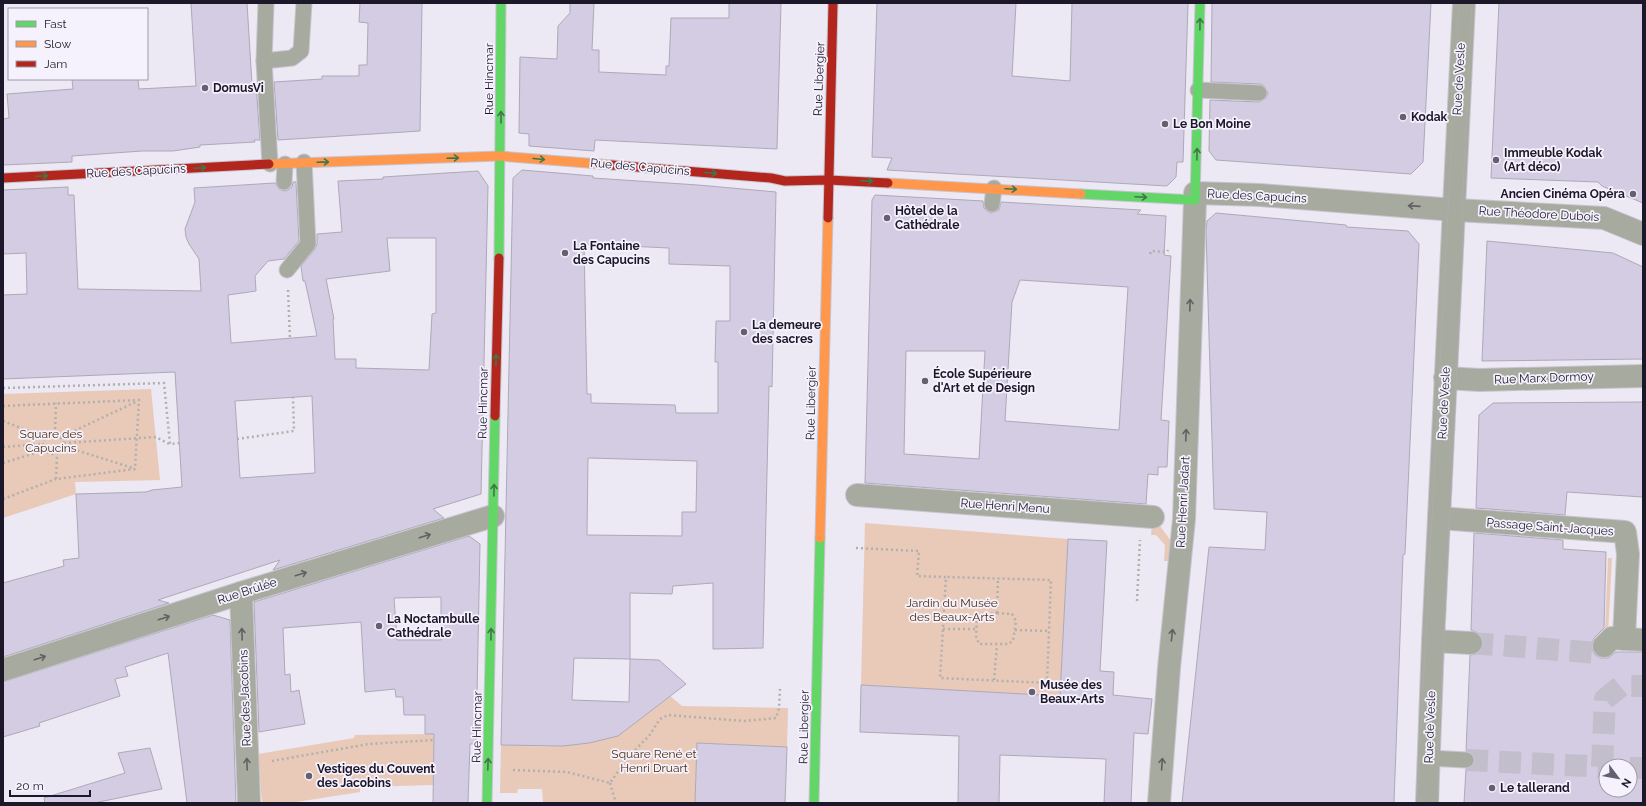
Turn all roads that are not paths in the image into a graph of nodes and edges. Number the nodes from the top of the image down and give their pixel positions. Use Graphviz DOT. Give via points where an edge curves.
graph roads {
  1 [pos="266,3"];
  2 [pos="304,3"];
  3 [pos="501,3"];
  4 [pos="833,3"];
  5 [pos="1200,3"];
  6 [pos="1464,3"];
  7 [pos="264,61"];
  8 [pos="1198,90"];
  9 [pos="1260,93"];
  10 [pos="500,156"];
  11 [pos="304,162"];
  12 [pos="270,164"];
  13 [pos="286,164"];
  14 [pos="3,178"];
  15 [pos="828,180"];
  16 [pos="284,182"];
  17 [pos="994,188"];
  18 [pos="1195,197"];
  19 [pos="992,204"];
  20 [pos="1454,209"];
  21 [pos="1643,234"];
  22 [pos="287,270"];
  23 [pos="1643,376"];
  24 [pos="1445,378"];
  25 [pos="857,495"];
  26 [pos="493,516"];
  27 [pos="1147,516"];
  28 [pos="1439,518"];
  29 [pos="241,593"];
  30 [pos="1633,639"];
  31 [pos="1433,641"];
  32 [pos="1470,644"];
  33 [pos="1604,646"];
  34 [pos="3,670"];
  35 [pos="1429,758"];
  36 [pos="1466,760"];
  37 [pos="249,803"];
  38 [pos="487,803"];
  39 [pos="814,803"];
  40 [pos="1159,803"];
  41 [pos="1427,803"];
  1 -- 7 [label="lane"];
  2 -- 7 [label="lane" via="301,51 292,58"];
  10 -- 3 [label="street, Rue Hincmar, one-way"];
  4 -- 15 [label="street, Rue Libergier"];
  8 -- 5 [label="street, one-way"];
  6 -- 20 [label="street, Rue de Vesle"];
  7 -- 12 [label="lane"];
  8 -- 9 [label="lane"];
  18 -- 8 [label="street, one-way"];
  11 -- 10 [label="street, Rue des Capucins, one-way"];
  10 -- 15 [label="street, Rue des Capucins, one-way" via="785,181"];
  26 -- 10 [label="street, Rue Hincmar, one-way"];
  11 -- 13 [label="street, Rue des Capucins"];
  11 -- 22 [label="lane" via="308,244"];
  12 -- 13 [label="street, Rue des Capucins"];
  14 -- 12 [label="street, Rue des Capucins, one-way"];
  13 -- 16 [label="lane"];
  15 -- 17 [label="street, Rue des Capucins, one-way"];
  15 -- 39 [label="street, Rue Libergier"];
  17 -- 18 [label="street, Rue des Capucins, one-way"];
  17 -- 19 [label="lane"];
  20 -- 18 [label="street, Rue des Capucins, one-way" via="1260,195"];
  40 -- 18 [label="street, Rue Henri Jadart, one-way" via="1184,519"];
  20 -- 21 [label="street, Rue Théodore Dubois" via="1604,218"];
  20 -- 24 [label="street, Rue de Vesle"];
  23 -- 24 [label="street, Rue Marx Dormoy" via="1480,380"];
  24 -- 28 [label="street, Rue de Vesle"];
  25 -- 27 [label="street, Rue Henri Menu"];
  29 -- 26 [label="street, Rue Brûlée, one-way" via="354,564"];
  38 -- 26 [label="street, Rue Hincmar, one-way"];
  28 -- 30 [label="street, Passage Saint-Jacques" via="1625,532"];
  28 -- 31 [label="street, Rue de Vesle"];
  34 -- 29 [label="street, Rue Brûlée, one-way"];
  37 -- 29 [label="street, Rue des Jacobins, one-way"];
  30 -- 33 [label="street, Passage Saint-Jacques" via="1612,638"];
  31 -- 32 [label="street"];
  31 -- 35 [label="street, Rue de Vesle"];
  35 -- 36 [label="lane"];
  35 -- 41 [label="street, Rue de Vesle"];
}
